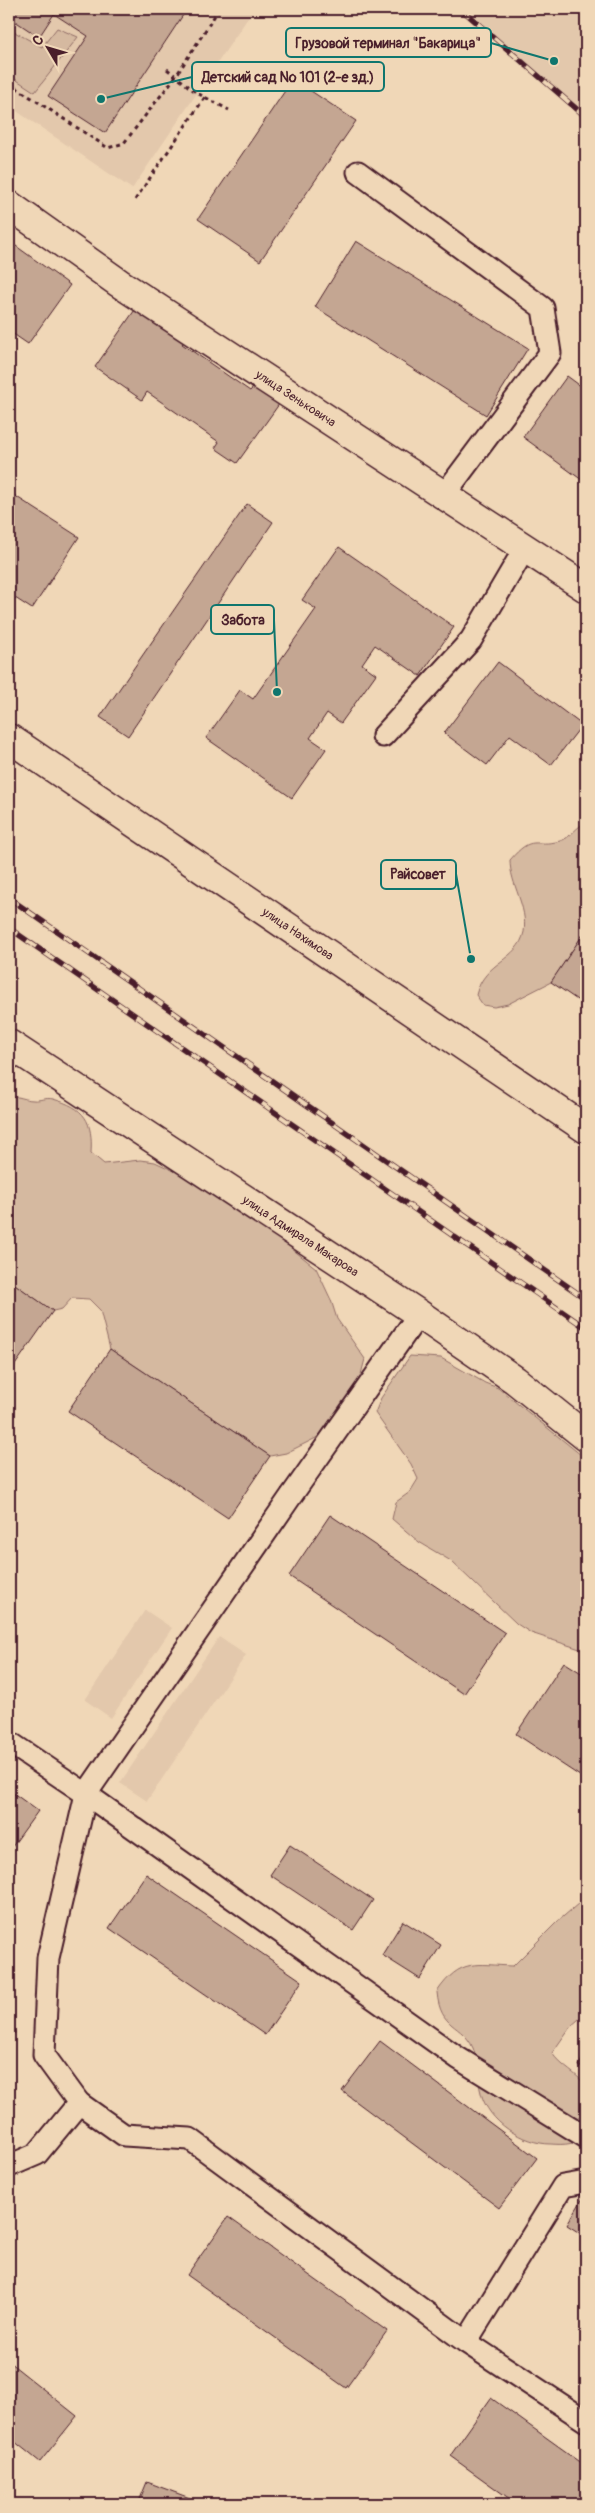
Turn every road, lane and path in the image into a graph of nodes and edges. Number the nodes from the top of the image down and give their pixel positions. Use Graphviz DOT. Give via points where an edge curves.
graph roads {
  1 [pos="219,9"];
  2 [pos="167,69"];
  3 [pos="176,76"];
  4 [pos="9,83"];
  5 [pos="205,97"];
  6 [pos="229,110"];
  7 [pos="358,172"];
  8 [pos="135,200"];
  9 [pos="9,205"];
  10 [pos="444,495"];
  11 [pos="525,548"];
  12 [pos="586,588"];
  13 [pos="383,736"];
  14 [pos="9,738"];
  15 [pos="9,1044"];
  16 [pos="586,1129"];
  17 [pos="419,1314"];
  18 [pos="586,1437"];
  19 [pos="9,1742"];
  20 [pos="86,1794"];
  21 [pos="79,2103"];
  22 [pos="586,2137"];
  23 [pos="9,2166"];
  24 [pos="586,2182"];
  25 [pos="466,2342"];
  26 [pos="586,2421"];
  1 -- 3 [label="path"];
  2 -- 3 [label="path"];
  3 -- 4 [label="path" via="124,143 108,148"];
  3 -- 5 [label="path"];
  5 -- 6 [label="path"];
  5 -- 8 [label="path"];
  7 -- 10 [label="lane" via="544,308 550,353"];
  9 -- 10 [label="street, улица Зеньковича" via="119,283"];
  10 -- 11 [label="street, улица Зеньковича"];
  11 -- 12 [label="street, улица Зеньковича"];
  11 -- 13 [label="lane" via="471,640"];
  14 -- 16 [label="street, улица Нахимова"];
  15 -- 17 [label="street, улица Адмирала Макарова"];
  17 -- 18 [label="street, улица Адмирала Макарова" via="515,1380"];
  17 -- 20 [label="lane"];
  19 -- 20 [label="lane"];
  20 -- 21 [label="lane" via="48,1958 44,2055"];
  20 -- 22 [label="lane" via="458,2058"];
  21 -- 23 [label="lane" via="38,2154"];
  21 -- 25 [label="lane" via="124,2135 190,2139"];
  24 -- 25 [label="lane" via="563,2186"];
  25 -- 26 [label="lane"];
}
